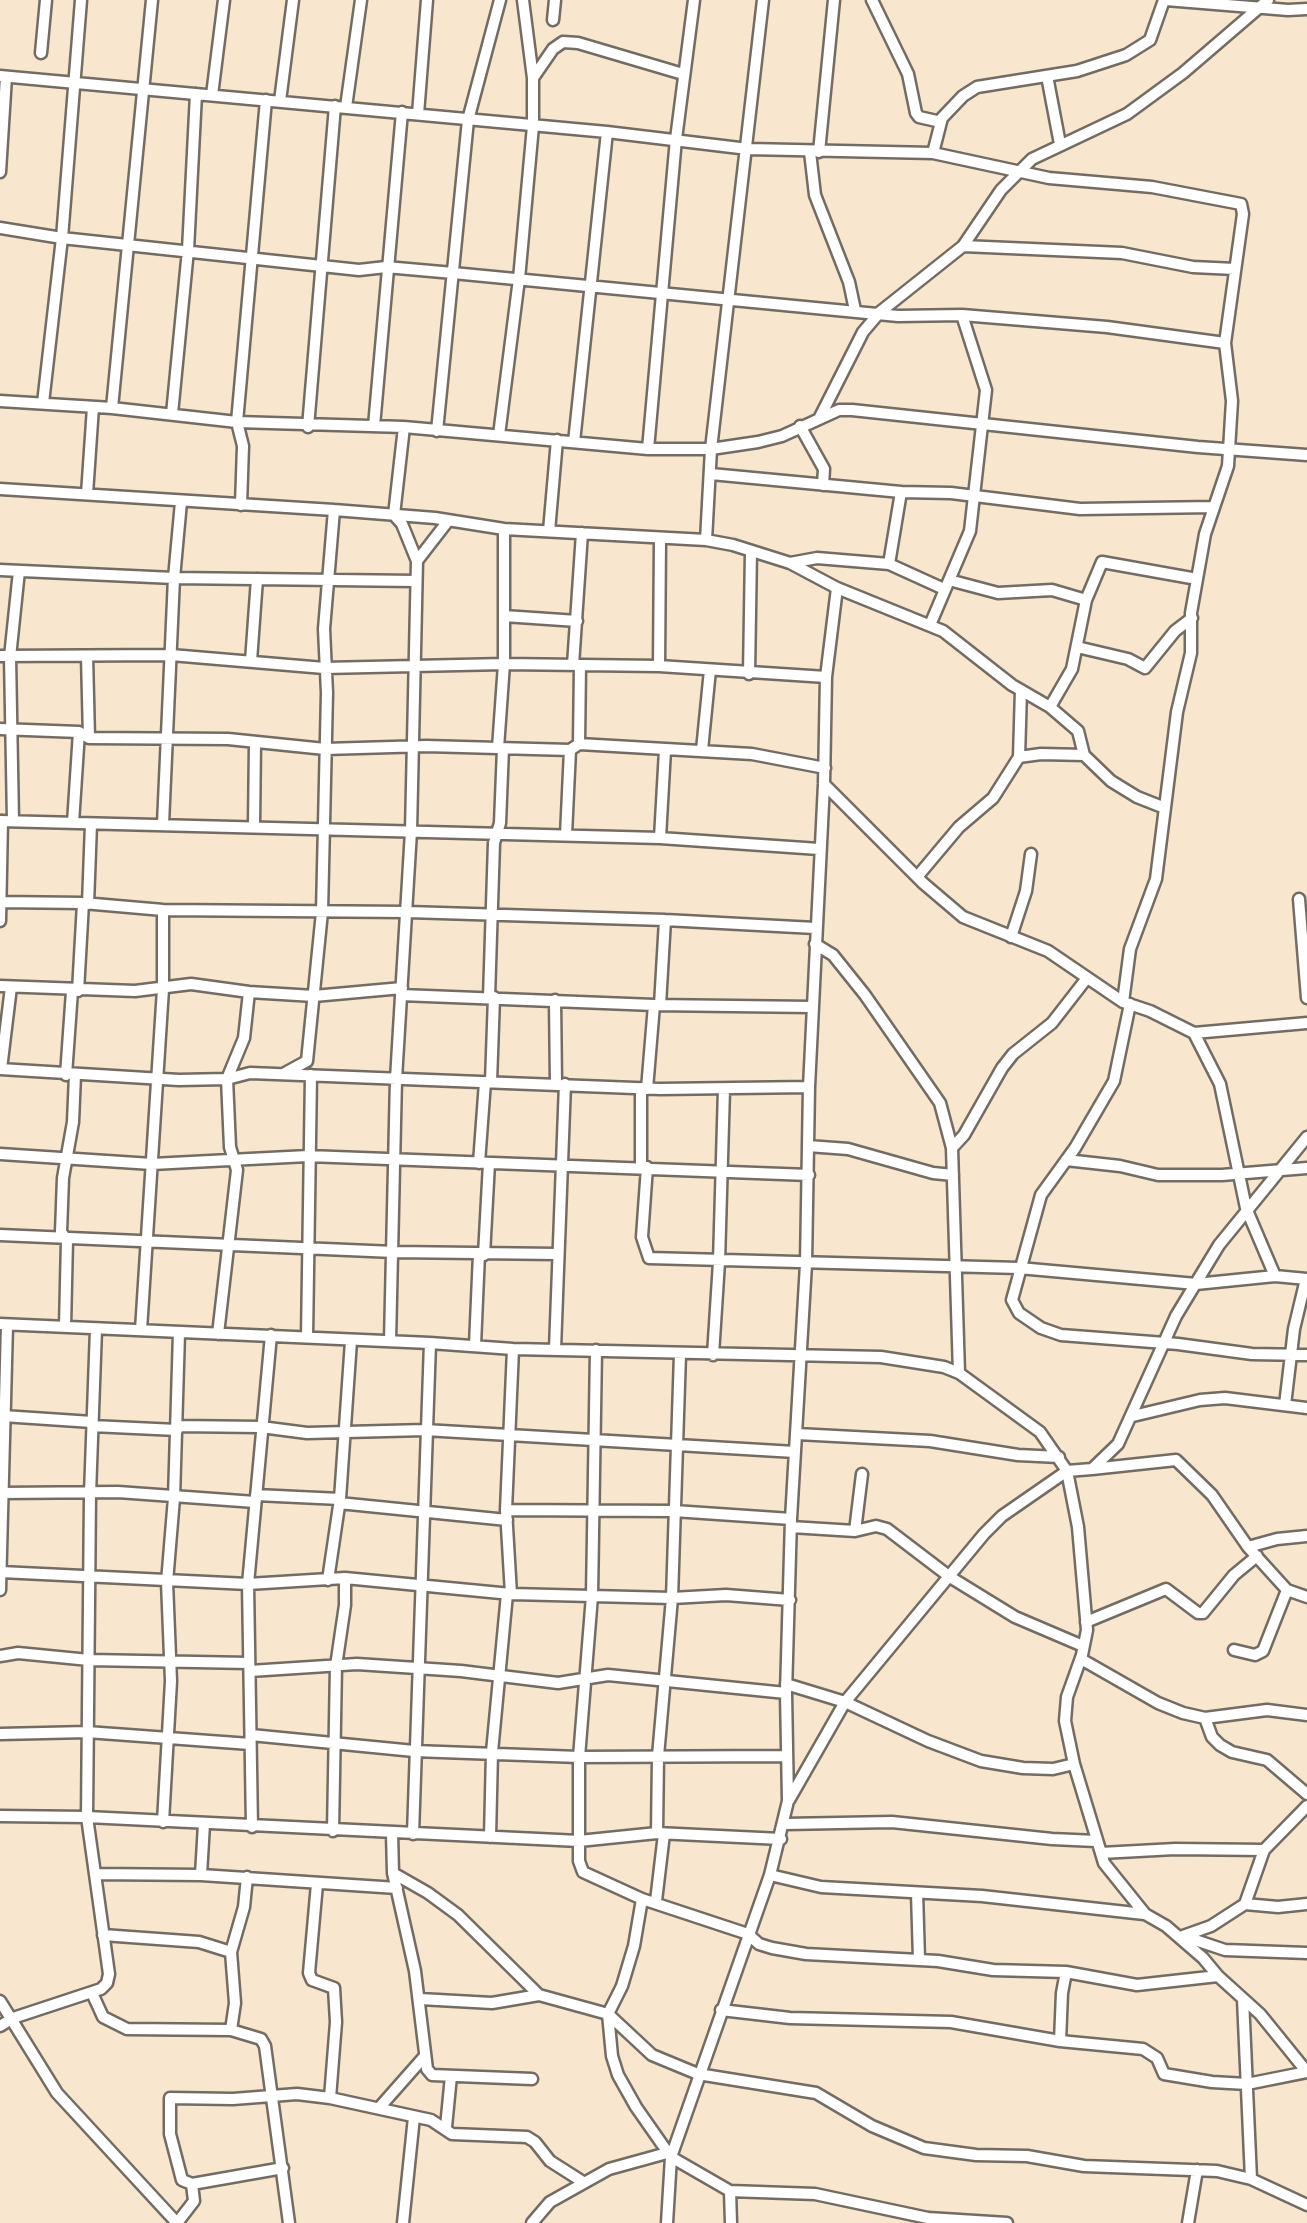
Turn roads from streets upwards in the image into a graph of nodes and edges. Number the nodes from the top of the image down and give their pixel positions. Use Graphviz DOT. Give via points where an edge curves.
graph roads {
  1 [pos="46,0"];
  2 [pos="82,0"];
  3 [pos="152,0"];
  4 [pos="224,0"];
  5 [pos="293,0"];
  6 [pos="361,0"];
  7 [pos="427,0"];
  8 [pos="500,0"];
  9 [pos="523,0"];
  10 [pos="555,0"];
  11 [pos="694,0"];
  12 [pos="764,0"];
  13 [pos="834,0"];
  14 [pos="872,0"];
  15 [pos="1165,0"];
  16 [pos="1268,0"];
  17 [pos="1258,8"];
  18 [pos="1307,8"];
  19 [pos="553,20"];
  20 [pos="41,53"];
  21 [pos="683,74"];
  22 [pos="3,76"];
  23 [pos="1047,76"];
  24 [pos="533,78"];
  25 [pos="74,83"];
  26 [pos="142,89"];
  27 [pos="196,94"];
  28 [pos="212,95"];
  29 [pos="266,100"];
  30 [pos="280,101"];
  31 [pos="340,107"];
  32 [pos="402,112"];
  33 [pos="418,114"];
  34 [pos="468,120"];
  35 [pos="941,122"];
  36 [pos="533,126"];
  37 [pos="607,132"];
  38 [pos="676,140"];
  39 [pos="1060,144"];
  40 [pos="748,149"];
  41 [pos="814,152"];
  42 [pos="933,153"];
  43 [pos="1020,171"];
  44 [pos="0,172"];
  45 [pos="0,228"];
  46 [pos="62,238"];
  47 [pos="129,244"];
  48 [pos="963,246"];
  49 [pos="188,250"];
  50 [pos="254,257"];
  51 [pos="321,266"];
  52 [pos="386,268"];
  53 [pos="1235,268"];
  54 [pos="454,272"];
  55 [pos="519,278"];
  56 [pos="592,286"];
  57 [pos="661,292"];
  58 [pos="729,298"];
  59 [pos="856,310"];
  60 [pos="880,312"];
  61 [pos="962,315"];
  62 [pos="1225,343"];
  63 [pos="0,401"];
  64 [pos="43,404"];
  65 [pos="93,407"];
  66 [pos="112,408"];
  67 [pos="172,414"];
  68 [pos="820,417"];
  69 [pos="237,422"];
  70 [pos="981,422"];
  71 [pos="374,426"];
  72 [pos="800,426"];
  73 [pos="308,427"];
  74 [pos="404,428"];
  75 [pos="437,431"];
  76 [pos="499,435"];
  77 [pos="556,440"];
  78 [pos="574,442"];
  79 [pos="648,449"];
  80 [pos="711,449"];
  81 [pos="1230,450"];
  82 [pos="1307,455"];
  83 [pos="710,474"];
  84 [pos="823,485"];
  85 [pos="0,488"];
  86 [pos="901,492"];
  87 [pos="87,494"];
  88 [pos="974,495"];
  89 [pos="180,502"];
  90 [pos="241,505"];
  91 [pos="1214,507"];
  92 [pos="334,510"];
  93 [pos="394,514"];
  94 [pos="448,521"];
  95 [pos="504,529"];
  96 [pos="549,531"];
  97 [pos="582,532"];
  98 [pos="660,539"];
  99 [pos="706,540"];
  100 [pos="752,552"];
  101 [pos="417,561"];
  102 [pos="790,562"];
  103 [pos="888,564"];
  104 [pos="0,570"];
  105 [pos="19,571"];
  106 [pos="174,578"];
  107 [pos="256,579"];
  108 [pos="1197,579"];
  109 [pos="326,580"];
  110 [pos="416,581"];
  111 [pos="946,584"];
  112 [pos="837,588"];
  113 [pos="1086,600"];
  114 [pos="504,616"];
  115 [pos="1192,618"];
  116 [pos="577,621"];
  117 [pos="930,625"];
  118 [pos="1077,647"];
  119 [pos="171,655"];
  120 [pos="87,656"];
  121 [pos="5,657"];
  122 [pos="251,661"];
  123 [pos="504,664"];
  124 [pos="576,665"];
  125 [pos="659,666"];
  126 [pos="324,668"];
  127 [pos="415,668"];
  128 [pos="710,670"];
  129 [pos="749,674"];
  130 [pos="826,677"];
  131 [pos="1021,690"];
  132 [pos="1050,708"];
  133 [pos="5,730"];
  134 [pos="84,735"];
  135 [pos="168,738"];
  136 [pos="255,743"];
  137 [pos="413,747"];
  138 [pos="575,747"];
  139 [pos="326,748"];
  140 [pos="501,748"];
  141 [pos="665,750"];
  142 [pos="702,750"];
  143 [pos="1084,756"];
  144 [pos="1019,757"];
  145 [pos="825,768"];
  146 [pos="824,784"];
  147 [pos="1165,808"];
  148 [pos="5,821"];
  149 [pos="74,822"];
  150 [pos="90,824"];
  151 [pos="163,824"];
  152 [pos="254,825"];
  153 [pos="324,829"];
  154 [pos="411,832"];
  155 [pos="496,832"];
  156 [pos="566,836"];
  157 [pos="660,838"];
  158 [pos="819,848"];
  159 [pos="1031,854"];
  160 [pos="916,876"];
  161 [pos="1300,899"];
  162 [pos="1,902"];
  163 [pos="86,903"];
  164 [pos="163,910"];
  165 [pos="322,912"];
  166 [pos="408,912"];
  167 [pos="491,917"];
  168 [pos="666,920"];
  169 [pos="0,921"];
  170 [pos="815,928"];
  171 [pos="1011,936"];
  172 [pos="815,944"];
  173 [pos="1087,978"];
  174 [pos="5,986"];
  175 [pos="164,989"];
  176 [pos="75,991"];
  177 [pos="402,991"];
  178 [pos="249,992"];
  179 [pos="314,996"];
  180 [pos="491,997"];
  181 [pos="1307,998"];
  182 [pos="555,1000"];
  183 [pos="1127,1003"];
  184 [pos="657,1005"];
  185 [pos="812,1007"];
  186 [pos="1307,1023"];
  187 [pos="1194,1033"];
  188 [pos="0,1069"];
  189 [pos="284,1074"];
  190 [pos="70,1075"];
  191 [pos="311,1075"];
  192 [pos="156,1078"];
  193 [pos="227,1079"];
  194 [pos="396,1079"];
  195 [pos="488,1082"];
  196 [pos="560,1084"];
  197 [pos="644,1088"];
  198 [pos="724,1088"];
  199 [pos="809,1088"];
  200 [pos="1307,1136"];
  201 [pos="808,1146"];
  202 [pos="952,1148"];
  203 [pos="0,1154"];
  204 [pos="67,1156"];
  205 [pos="308,1156"];
  206 [pos="396,1159"];
  207 [pos="1066,1160"];
  208 [pos="236,1161"];
  209 [pos="484,1163"];
  210 [pos="152,1164"];
  211 [pos="559,1166"];
  212 [pos="644,1167"];
  213 [pos="1307,1168"];
  214 [pos="1279,1171"];
  215 [pos="1238,1172"];
  216 [pos="722,1173"];
  217 [pos="809,1174"];
  218 [pos="952,1176"];
  219 [pos="1246,1208"];
  220 [pos="0,1236"];
  221 [pos="67,1240"];
  222 [pos="148,1243"];
  223 [pos="226,1246"];
  224 [pos="310,1248"];
  225 [pos="394,1252"];
  226 [pos="481,1254"];
  227 [pos="557,1254"];
  228 [pos="720,1262"];
  229 [pos="806,1264"];
  230 [pos="956,1266"];
  231 [pos="1019,1268"];
  232 [pos="1275,1276"];
  233 [pos="1306,1279"];
  234 [pos="1196,1284"];
  235 [pos="4,1325"];
  236 [pos="65,1327"];
  237 [pos="96,1329"];
  238 [pos="141,1330"];
  239 [pos="178,1333"];
  240 [pos="218,1334"];
  241 [pos="271,1335"];
  242 [pos="307,1337"];
  243 [pos="351,1341"];
  244 [pos="390,1341"];
  245 [pos="430,1342"];
  246 [pos="1164,1343"];
  247 [pos="475,1345"];
  248 [pos="513,1349"];
  249 [pos="555,1349"];
  250 [pos="596,1350"];
  251 [pos="680,1354"];
  252 [pos="1307,1355"];
  253 [pos="713,1356"];
  254 [pos="1291,1356"];
  255 [pos="801,1358"];
  256 [pos="958,1374"];
  257 [pos="1286,1405"];
  258 [pos="1307,1408"];
  259 [pos="3,1416"];
  260 [pos="1133,1416"];
  261 [pos="92,1424"];
  262 [pos="261,1427"];
  263 [pos="177,1428"];
  264 [pos="425,1430"];
  265 [pos="344,1432"];
  266 [pos="796,1434"];
  267 [pos="509,1437"];
  268 [pos="592,1439"];
  269 [pos="677,1443"];
  270 [pos="796,1452"];
  271 [pos="1060,1458"];
  272 [pos="1092,1469"];
  273 [pos="1067,1470"];
  274 [pos="862,1474"];
  275 [pos="2,1493"];
  276 [pos="90,1494"];
  277 [pos="174,1498"];
  278 [pos="255,1498"];
  279 [pos="339,1501"];
  280 [pos="422,1511"];
  281 [pos="674,1511"];
  282 [pos="593,1512"];
  283 [pos="506,1515"];
  284 [pos="791,1523"];
  285 [pos="854,1531"];
  286 [pos="1307,1536"];
  287 [pos="1248,1547"];
  288 [pos="1256,1556"];
  289 [pos="1,1572"];
  290 [pos="950,1577"];
  291 [pos="91,1578"];
  292 [pos="344,1578"];
  293 [pos="328,1580"];
  294 [pos="168,1582"];
  295 [pos="422,1583"];
  296 [pos="248,1584"];
  297 [pos="0,1590"];
  298 [pos="1287,1590"];
  299 [pos="509,1594"];
  300 [pos="592,1596"];
  301 [pos="1307,1596"];
  302 [pos="672,1598"];
  303 [pos="790,1600"];
  304 [pos="1086,1622"];
  305 [pos="1083,1646"];
  306 [pos="1234,1650"];
  307 [pos="0,1656"];
  308 [pos="1080,1659"];
  309 [pos="89,1660"];
  310 [pos="168,1662"];
  311 [pos="336,1666"];
  312 [pos="249,1667"];
  313 [pos="416,1668"];
  314 [pos="501,1675"];
  315 [pos="586,1678"];
  316 [pos="665,1682"];
  317 [pos="786,1689"];
  318 [pos="845,1702"];
  319 [pos="1307,1715"];
  320 [pos="1204,1718"];
  321 [pos="87,1732"];
  322 [pos="0,1734"];
  323 [pos="168,1736"];
  324 [pos="251,1740"];
  325 [pos="334,1742"];
  326 [pos="414,1751"];
  327 [pos="492,1752"];
  328 [pos="658,1756"];
  329 [pos="786,1756"];
  330 [pos="579,1757"];
  331 [pos="1074,1764"];
  332 [pos="1307,1794"];
  333 [pos="788,1801"];
  334 [pos="1307,1806"];
  335 [pos="0,1816"];
  336 [pos="87,1817"];
  337 [pos="163,1822"];
  338 [pos="204,1824"];
  339 [pos="785,1824"];
  340 [pos="252,1827"];
  341 [pos="333,1831"];
  342 [pos="392,1833"];
  343 [pos="413,1834"];
  344 [pos="660,1834"];
  345 [pos="490,1837"];
  346 [pos="781,1838"];
  347 [pos="579,1841"];
  348 [pos="1096,1841"];
  349 [pos="1264,1850"];
  350 [pos="1101,1853"];
  351 [pos="393,1873"];
  352 [pos="95,1874"];
  353 [pos="201,1875"];
  354 [pos="770,1875"];
  355 [pos="247,1878"];
  356 [pos="317,1884"];
  357 [pos="396,1888"];
  358 [pos="917,1893"];
  359 [pos="642,1899"];
  360 [pos="656,1901"];
  361 [pos="1246,1904"];
  362 [pos="1307,1904"];
  363 [pos="1145,1914"];
  364 [pos="104,1934"];
  365 [pos="748,1934"];
  366 [pos="1184,1936"];
  367 [pos="232,1952"];
  368 [pos="1307,1953"];
  369 [pos="919,1959"];
  370 [pos="1066,1972"];
  371 [pos="1218,1976"];
  372 [pos="92,1992"];
  373 [pos="539,1995"];
  374 [pos="420,1999"];
  375 [pos="1244,1999"];
  376 [pos="0,2001"];
  377 [pos="721,2010"];
  378 [pos="608,2014"];
  379 [pos="13,2018"];
  380 [pos="0,2026"];
  381 [pos="232,2030"];
  382 [pos="1060,2041"];
  383 [pos="424,2057"];
  384 [pos="1307,2072"];
  385 [pos="698,2074"];
  386 [pos="451,2076"];
  387 [pos="532,2079"];
  388 [pos="1247,2084"];
  389 [pos="272,2094"];
  390 [pos="330,2098"];
  391 [pos="378,2108"];
  392 [pos="414,2117"];
  393 [pos="446,2127"];
  394 [pos="669,2155"];
  395 [pos="282,2168"];
  396 [pos="1197,2170"];
  397 [pos="1252,2179"];
  398 [pos="584,2182"];
  399 [pos="192,2184"];
  400 [pos="730,2191"];
  401 [pos="1307,2205"];
  402 [pos="954,2222"];
  403 [pos="289,2223"];
  404 [pos="403,2223"];
  405 [pos="532,2223"];
  406 [pos="668,2223"];
  407 [pos="732,2223"];
  408 [pos="1008,2223"];
  409 [pos="1188,2223"];
  1 -- 20 [label="street"];
  2 -- 25 [label="street"];
  3 -- 26 [label="street"];
  4 -- 28 [label="street"];
  5 -- 30 [label="street"];
  6 -- 31 [label="street"];
  7 -- 33 [label="street"];
  8 -- 34 [label="street"];
  9 -- 24 [label="street"];
  10 -- 19 [label="street"];
  11 -- 21 [label="street"];
  12 -- 40 [label="street"];
  13 -- 41 [label="street"];
  14 -- 35 [label="street" via="908,74 916,113"];
  15 -- 17 [label="street"];
  15 -- 23 [label="street" via="1154,33 1140,47 1102,65"];
  16 -- 17 [label="street"];
  17 -- 18 [label="street"];
  17 -- 39 [label="street" via="1128,114"];
  21 -- 24 [label="street" via="563,42"];
  21 -- 38 [label="street"];
  22 -- 25 [label="street"];
  22 -- 44 [label="street"];
  23 -- 35 [label="street" via="977,87"];
  23 -- 39 [label="street"];
  24 -- 36 [label="street"];
  25 -- 26 [label="street"];
  25 -- 46 [label="street"];
  26 -- 27 [label="street"];
  26 -- 47 [label="street"];
  27 -- 28 [label="street"];
  27 -- 49 [label="street"];
  28 -- 29 [label="street"];
  29 -- 30 [label="street"];
  29 -- 50 [label="street"];
  30 -- 31 [label="street"];
  31 -- 32 [label="street"];
  31 -- 51 [label="street"];
  32 -- 33 [label="street"];
  32 -- 52 [label="street"];
  33 -- 34 [label="street"];
  34 -- 36 [label="street"];
  34 -- 54 [label="street"];
  35 -- 42 [label="street"];
  36 -- 37 [label="street"];
  36 -- 55 [label="street"];
  37 -- 38 [label="street"];
  37 -- 56 [label="street"];
  38 -- 40 [label="street"];
  38 -- 57 [label="street"];
  39 -- 43 [label="street"];
  40 -- 41 [label="street"];
  40 -- 58 [label="street"];
  41 -- 42 [label="street"];
  41 -- 59 [label="street" via="815,195"];
  42 -- 43 [label="street"];
  43 -- 48 [label="street"];
  43 -- 53 [label="street" via="1241,204"];
  45 -- 46 [label="street"];
  46 -- 47 [label="street"];
  46 -- 64 [label="street"];
  47 -- 49 [label="street"];
  47 -- 66 [label="street"];
  48 -- 53 [label="street" via="1122,252"];
  48 -- 60 [label="street"];
  49 -- 50 [label="street"];
  49 -- 67 [label="street"];
  50 -- 51 [label="street"];
  50 -- 69 [label="street"];
  51 -- 52 [label="street"];
  51 -- 73 [label="street"];
  52 -- 54 [label="street"];
  52 -- 71 [label="street"];
  53 -- 62 [label="street"];
  54 -- 55 [label="street"];
  54 -- 75 [label="street"];
  55 -- 56 [label="street"];
  55 -- 76 [label="street"];
  56 -- 57 [label="street"];
  56 -- 78 [label="street"];
  57 -- 58 [label="street"];
  57 -- 79 [label="street"];
  58 -- 59 [label="street"];
  58 -- 80 [label="street"];
  59 -- 60 [label="street"];
  60 -- 61 [label="street"];
  60 -- 68 [label="street"];
  61 -- 62 [label="street"];
  61 -- 70 [label="street" via="985,383"];
  62 -- 81 [label="street"];
  63 -- 64 [label="street"];
  64 -- 65 [label="street"];
  65 -- 66 [label="street"];
  65 -- 87 [label="street"];
  66 -- 67 [label="street"];
  67 -- 69 [label="street"];
  68 -- 70 [label="street" via="852,410"];
  68 -- 72 [label="street"];
  69 -- 73 [label="street"];
  69 -- 90 [label="street"];
  70 -- 81 [label="street"];
  70 -- 88 [label="street"];
  71 -- 73 [label="street"];
  71 -- 74 [label="street"];
  72 -- 80 [label="street" via="782,436"];
  72 -- 84 [label="street" via="824,469"];
  74 -- 75 [label="street"];
  74 -- 93 [label="street"];
  75 -- 76 [label="street"];
  76 -- 77 [label="street"];
  77 -- 78 [label="street"];
  77 -- 96 [label="street"];
  78 -- 79 [label="street"];
  79 -- 80 [label="street"];
  80 -- 83 [label="street"];
  81 -- 82 [label="street"];
  81 -- 91 [label="street"];
  83 -- 84 [label="street"];
  83 -- 99 [label="street"];
  84 -- 86 [label="street"];
  85 -- 87 [label="street"];
  86 -- 88 [label="street"];
  86 -- 103 [label="street"];
  87 -- 89 [label="street"];
  88 -- 91 [label="street" via="1080,509"];
  88 -- 111 [label="street" via="970,531"];
  89 -- 90 [label="street"];
  89 -- 106 [label="street"];
  90 -- 92 [label="street"];
  91 -- 108 [label="street"];
  92 -- 93 [label="street"];
  92 -- 109 [label="street"];
  93 -- 94 [label="street"];
  93 -- 101 [label="street"];
  94 -- 95 [label="street"];
  94 -- 101 [label="street"];
  95 -- 96 [label="street"];
  95 -- 114 [label="street"];
  96 -- 97 [label="street"];
  97 -- 98 [label="street"];
  97 -- 116 [label="street"];
  98 -- 99 [label="street"];
  98 -- 125 [label="street"];
  99 -- 100 [label="street"];
  100 -- 102 [label="street"];
  100 -- 129 [label="street"];
  101 -- 110 [label="street"];
  102 -- 103 [label="street"];
  102 -- 112 [label="street"];
  103 -- 111 [label="street"];
  104 -- 105 [label="street"];
  105 -- 106 [label="street"];
  105 -- 121 [label="street"];
  106 -- 107 [label="street"];
  106 -- 119 [label="street"];
  107 -- 109 [label="street"];
  107 -- 122 [label="street"];
  108 -- 113 [label="street" via="1102,562"];
  108 -- 115 [label="street"];
  109 -- 110 [label="street"];
  109 -- 126 [label="street"];
  110 -- 127 [label="street"];
  111 -- 113 [label="street" via="998,593 1052,590"];
  111 -- 117 [label="street"];
  112 -- 117 [label="street"];
  112 -- 130 [label="street"];
  113 -- 118 [label="street"];
  114 -- 116 [label="street"];
  114 -- 123 [label="street"];
  115 -- 118 [label="street" via="1144,668"];
  115 -- 147 [label="street"];
  116 -- 124 [label="street"];
  117 -- 131 [label="street"];
  118 -- 132 [label="street" via="1070,676"];
  119 -- 120 [label="street"];
  119 -- 122 [label="street"];
  119 -- 135 [label="street"];
  120 -- 121 [label="street"];
  120 -- 134 [label="street"];
  121 -- 133 [label="street"];
  122 -- 126 [label="street"];
  123 -- 124 [label="street"];
  123 -- 127 [label="street"];
  123 -- 140 [label="street"];
  124 -- 125 [label="street"];
  124 -- 138 [label="street"];
  125 -- 128 [label="street"];
  126 -- 127 [label="street"];
  126 -- 139 [label="street"];
  127 -- 137 [label="street"];
  128 -- 129 [label="street"];
  128 -- 142 [label="street"];
  129 -- 130 [label="street"];
  130 -- 145 [label="street"];
  131 -- 132 [label="street"];
  131 -- 144 [label="street"];
  132 -- 143 [label="street" via="1078,731"];
  133 -- 134 [label="street"];
  133 -- 148 [label="street"];
  134 -- 135 [label="street"];
  134 -- 149 [label="street"];
  135 -- 136 [label="street"];
  135 -- 151 [label="street"];
  136 -- 139 [label="street"];
  136 -- 152 [label="street"];
  137 -- 139 [label="street"];
  137 -- 140 [label="street"];
  137 -- 154 [label="street"];
  138 -- 140 [label="street"];
  138 -- 141 [label="street"];
  138 -- 156 [label="street"];
  139 -- 153 [label="street"];
  140 -- 155 [label="street"];
  141 -- 142 [label="street"];
  141 -- 157 [label="street"];
  142 -- 145 [label="street"];
  143 -- 144 [label="street"];
  143 -- 147 [label="street" via="1110,781"];
  144 -- 160 [label="street" via="992,798"];
  145 -- 146 [label="street"];
  146 -- 158 [label="street"];
  146 -- 160 [label="street"];
  147 -- 183 [label="street" via="1156,879 1130,949"];
  148 -- 149 [label="street"];
  148 -- 162 [label="street"];
  149 -- 150 [label="street"];
  150 -- 151 [label="street"];
  150 -- 163 [label="street"];
  151 -- 152 [label="street"];
  152 -- 153 [label="street"];
  153 -- 154 [label="street"];
  153 -- 165 [label="street"];
  154 -- 155 [label="street"];
  154 -- 166 [label="street"];
  155 -- 156 [label="street"];
  155 -- 167 [label="street"];
  156 -- 157 [label="street"];
  157 -- 158 [label="street"];
  158 -- 170 [label="street"];
  159 -- 171 [label="street"];
  160 -- 171 [label="street" via="964,917"];
  161 -- 181 [label="street"];
  162 -- 163 [label="street"];
  162 -- 169 [label="street"];
  163 -- 164 [label="street"];
  163 -- 176 [label="street"];
  164 -- 165 [label="street"];
  164 -- 175 [label="street"];
  165 -- 166 [label="street"];
  165 -- 179 [label="street"];
  166 -- 167 [label="street"];
  166 -- 177 [label="street"];
  167 -- 168 [label="street"];
  167 -- 180 [label="street"];
  168 -- 170 [label="street"];
  168 -- 184 [label="street"];
  170 -- 172 [label="street"];
  171 -- 173 [label="street"];
  172 -- 185 [label="street"];
  172 -- 202 [label="street" via="833,955 928,1084"];
  173 -- 183 [label="street"];
  173 -- 202 [label="street" via="1052,1023 1013,1054"];
  174 -- 176 [label="street"];
  174 -- 188 [label="street"];
  175 -- 176 [label="street"];
  175 -- 178 [label="street" via="192,984"];
  175 -- 192 [label="street"];
  176 -- 190 [label="street"];
  177 -- 179 [label="street"];
  177 -- 180 [label="street"];
  177 -- 194 [label="street"];
  178 -- 179 [label="street"];
  178 -- 193 [label="street" via="244,1038"];
  179 -- 189 [label="street" via="307,1061"];
  180 -- 182 [label="street"];
  180 -- 195 [label="street"];
  182 -- 184 [label="street"];
  182 -- 196 [label="street"];
  183 -- 187 [label="street"];
  183 -- 207 [label="street" via="1114,1081"];
  184 -- 185 [label="street"];
  184 -- 197 [label="street"];
  185 -- 199 [label="street"];
  186 -- 187 [label="street"];
  187 -- 215 [label="street" via="1220,1084"];
  188 -- 190 [label="street"];
  189 -- 191 [label="street"];
  189 -- 193 [label="street"];
  190 -- 192 [label="street"];
  190 -- 204 [label="street"];
  191 -- 194 [label="street"];
  191 -- 205 [label="street"];
  192 -- 193 [label="street"];
  192 -- 210 [label="street"];
  193 -- 208 [label="street"];
  194 -- 195 [label="street"];
  194 -- 206 [label="street"];
  195 -- 196 [label="street"];
  195 -- 209 [label="street"];
  196 -- 197 [label="street"];
  196 -- 211 [label="street"];
  197 -- 198 [label="street"];
  197 -- 212 [label="street"];
  198 -- 199 [label="street"];
  198 -- 216 [label="street"];
  199 -- 201 [label="street"];
  200 -- 214 [label="street"];
  201 -- 217 [label="street"];
  201 -- 218 [label="street" via="848,1149"];
  202 -- 218 [label="street"];
  203 -- 204 [label="street"];
  204 -- 210 [label="street"];
  204 -- 221 [label="street" via="61,1232"];
  205 -- 206 [label="street"];
  205 -- 208 [label="street"];
  205 -- 224 [label="street"];
  206 -- 209 [label="street"];
  206 -- 225 [label="street"];
  207 -- 215 [label="street" via="1158,1175"];
  207 -- 231 [label="street" via="1041,1195"];
  208 -- 210 [label="street"];
  208 -- 223 [label="street"];
  209 -- 211 [label="street"];
  209 -- 226 [label="street"];
  210 -- 222 [label="street"];
  211 -- 212 [label="street"];
  211 -- 227 [label="street"];
  212 -- 216 [label="street"];
  212 -- 228 [label="street" via="646,1255"];
  213 -- 214 [label="street"];
  214 -- 215 [label="street"];
  214 -- 219 [label="street"];
  215 -- 219 [label="street"];
  216 -- 217 [label="street"];
  216 -- 228 [label="street"];
  217 -- 229 [label="street"];
  218 -- 230 [label="street"];
  219 -- 232 [label="street"];
  219 -- 234 [label="street"];
  220 -- 221 [label="street"];
  221 -- 222 [label="street"];
  221 -- 236 [label="street"];
  222 -- 223 [label="street"];
  222 -- 238 [label="street"];
  223 -- 224 [label="street"];
  223 -- 240 [label="street"];
  224 -- 225 [label="street"];
  224 -- 242 [label="street"];
  225 -- 226 [label="street"];
  225 -- 244 [label="street"];
  226 -- 227 [label="street"];
  226 -- 247 [label="street"];
  227 -- 249 [label="street"];
  228 -- 229 [label="street"];
  228 -- 253 [label="street"];
  229 -- 230 [label="street"];
  229 -- 255 [label="street"];
  230 -- 231 [label="street"];
  230 -- 256 [label="street"];
  231 -- 234 [label="street"];
  231 -- 246 [label="street" via="1012,1300 1041,1328"];
  232 -- 233 [label="street"];
  232 -- 234 [label="street"];
  233 -- 254 [label="street"];
  234 -- 246 [label="street"];
  235 -- 236 [label="street"];
  235 -- 259 [label="street"];
  236 -- 237 [label="street"];
  237 -- 238 [label="street"];
  237 -- 261 [label="street"];
  238 -- 239 [label="street"];
  239 -- 240 [label="street"];
  239 -- 263 [label="street"];
  240 -- 241 [label="street"];
  241 -- 242 [label="street"];
  241 -- 262 [label="street"];
  242 -- 243 [label="street"];
  243 -- 244 [label="street"];
  243 -- 265 [label="street"];
  244 -- 245 [label="street"];
  245 -- 247 [label="street"];
  245 -- 264 [label="street"];
  246 -- 254 [label="street"];
  246 -- 260 [label="street"];
  247 -- 248 [label="street"];
  248 -- 249 [label="street"];
  248 -- 267 [label="street"];
  249 -- 250 [label="street"];
  250 -- 251 [label="street"];
  250 -- 268 [label="street"];
  251 -- 253 [label="street"];
  251 -- 269 [label="street"];
  252 -- 254 [label="street"];
  253 -- 255 [label="street"];
  254 -- 257 [label="street"];
  255 -- 256 [label="street" via="881,1358"];
  255 -- 266 [label="street"];
  256 -- 271 [label="street" via="1030,1422"];
  257 -- 258 [label="street"];
  257 -- 260 [label="street" via="1225,1398"];
  259 -- 261 [label="street"];
  259 -- 275 [label="street"];
  260 -- 272 [label="street" via="1118,1444"];
  261 -- 263 [label="street"];
  261 -- 276 [label="street"];
  262 -- 263 [label="street"];
  262 -- 265 [label="street"];
  262 -- 278 [label="street"];
  263 -- 277 [label="street"];
  264 -- 265 [label="street"];
  264 -- 267 [label="street"];
  264 -- 280 [label="street"];
  265 -- 279 [label="street"];
  266 -- 270 [label="street"];
  266 -- 271 [label="street" via="930,1440"];
  267 -- 268 [label="street"];
  267 -- 283 [label="street"];
  268 -- 269 [label="street"];
  268 -- 282 [label="street"];
  269 -- 270 [label="street"];
  269 -- 281 [label="street"];
  270 -- 284 [label="street"];
  271 -- 273 [label="street"];
  272 -- 273 [label="street"];
  272 -- 287 [label="street" via="1176,1460 1212,1494"];
  273 -- 290 [label="street" via="1002,1516"];
  273 -- 304 [label="street"];
  274 -- 285 [label="street"];
  275 -- 276 [label="street"];
  275 -- 289 [label="street"];
  276 -- 277 [label="street"];
  276 -- 291 [label="street"];
  277 -- 278 [label="street"];
  277 -- 294 [label="street"];
  278 -- 279 [label="street"];
  278 -- 296 [label="street"];
  279 -- 280 [label="street"];
  279 -- 293 [label="street"];
  280 -- 283 [label="street"];
  280 -- 295 [label="street"];
  281 -- 282 [label="street"];
  281 -- 284 [label="street"];
  281 -- 302 [label="street"];
  282 -- 283 [label="street"];
  282 -- 300 [label="street"];
  283 -- 299 [label="street"];
  284 -- 285 [label="street"];
  284 -- 303 [label="street"];
  285 -- 290 [label="street" via="887,1528"];
  286 -- 287 [label="street"];
  287 -- 288 [label="street"];
  288 -- 298 [label="street"];
  288 -- 304 [label="street" via="1204,1613 1166,1588"];
  289 -- 291 [label="street"];
  289 -- 297 [label="street"];
  290 -- 305 [label="street" via="1014,1617"];
  290 -- 318 [label="street"];
  291 -- 294 [label="street"];
  291 -- 309 [label="street"];
  292 -- 293 [label="street"];
  292 -- 295 [label="street"];
  292 -- 311 [label="street"];
  293 -- 296 [label="street"];
  294 -- 296 [label="street"];
  294 -- 310 [label="street"];
  295 -- 299 [label="street"];
  295 -- 313 [label="street"];
  296 -- 312 [label="street"];
  298 -- 301 [label="street"];
  298 -- 306 [label="street" via="1262,1652"];
  299 -- 300 [label="street"];
  299 -- 314 [label="street"];
  300 -- 302 [label="street"];
  300 -- 315 [label="street"];
  302 -- 303 [label="street"];
  302 -- 316 [label="street"];
  303 -- 317 [label="street"];
  304 -- 305 [label="street"];
  305 -- 308 [label="street"];
  307 -- 309 [label="street"];
  308 -- 320 [label="street" via="1158,1703"];
  308 -- 331 [label="street" via="1065,1709"];
  309 -- 310 [label="street"];
  309 -- 321 [label="street"];
  310 -- 312 [label="street"];
  310 -- 323 [label="street"];
  311 -- 312 [label="street"];
  311 -- 313 [label="street"];
  311 -- 325 [label="street"];
  312 -- 324 [label="street"];
  313 -- 314 [label="street"];
  313 -- 326 [label="street"];
  314 -- 315 [label="street" via="558,1683"];
  314 -- 327 [label="street"];
  315 -- 316 [label="street"];
  315 -- 330 [label="street"];
  316 -- 317 [label="street"];
  316 -- 328 [label="street"];
  317 -- 318 [label="street"];
  317 -- 329 [label="street"];
  318 -- 331 [label="street" via="980,1761 1053,1769"];
  318 -- 333 [label="street"];
  319 -- 320 [label="street" via="1267,1710"];
  320 -- 332 [label="street" via="1220,1745 1267,1760"];
  321 -- 322 [label="street"];
  321 -- 323 [label="street"];
  321 -- 336 [label="street"];
  323 -- 324 [label="street"];
  323 -- 337 [label="street"];
  324 -- 325 [label="street"];
  324 -- 340 [label="street"];
  325 -- 326 [label="street"];
  325 -- 341 [label="street"];
  326 -- 327 [label="street"];
  326 -- 343 [label="street"];
  327 -- 330 [label="street"];
  327 -- 345 [label="street"];
  328 -- 329 [label="street"];
  328 -- 330 [label="street"];
  328 -- 344 [label="street"];
  329 -- 333 [label="street"];
  330 -- 347 [label="street"];
  331 -- 348 [label="street"];
  333 -- 339 [label="street"];
  334 -- 349 [label="street"];
  335 -- 336 [label="street"];
  336 -- 337 [label="street"];
  336 -- 352 [label="street"];
  337 -- 338 [label="street"];
  338 -- 340 [label="street"];
  338 -- 353 [label="street"];
  339 -- 346 [label="street"];
  339 -- 348 [label="street" via="908,1822"];
  340 -- 341 [label="street"];
  341 -- 342 [label="street"];
  342 -- 343 [label="street"];
  342 -- 351 [label="street"];
  343 -- 345 [label="street"];
  344 -- 346 [label="street"];
  344 -- 347 [label="street"];
  344 -- 360 [label="street"];
  345 -- 347 [label="street"];
  346 -- 354 [label="street"];
  347 -- 359 [label="street" via="583,1872"];
  348 -- 350 [label="street"];
  349 -- 350 [label="street"];
  349 -- 361 [label="street"];
  350 -- 363 [label="street"];
  351 -- 357 [label="street"];
  351 -- 373 [label="street" via="458,1916"];
  352 -- 353 [label="street"];
  352 -- 364 [label="street"];
  353 -- 355 [label="street"];
  354 -- 358 [label="street" via="821,1887"];
  354 -- 365 [label="street"];
  355 -- 356 [label="street"];
  355 -- 367 [label="street"];
  356 -- 357 [label="street"];
  356 -- 390 [label="street" via="308,1973 334,1988"];
  357 -- 374 [label="street"];
  358 -- 363 [label="street"];
  358 -- 369 [label="street"];
  359 -- 360 [label="street"];
  359 -- 378 [label="street" via="634,1946"];
  360 -- 365 [label="street"];
  361 -- 362 [label="street"];
  361 -- 366 [label="street"];
  363 -- 366 [label="street"];
  364 -- 367 [label="street" via="200,1942"];
  364 -- 372 [label="street" via="107,1984"];
  365 -- 369 [label="street" via="760,1944 806,1954"];
  365 -- 377 [label="street"];
  366 -- 368 [label="street" via="1225,1950"];
  366 -- 371 [label="street"];
  367 -- 381 [label="street"];
  369 -- 370 [label="street"];
  370 -- 371 [label="street" via="1137,1986"];
  370 -- 382 [label="street"];
  371 -- 375 [label="street"];
  372 -- 379 [label="street"];
  372 -- 381 [label="street" via="103,2016 127,2029"];
  373 -- 374 [label="street" via="492,2004"];
  373 -- 378 [label="street"];
  374 -- 383 [label="street"];
  375 -- 384 [label="street"];
  375 -- 388 [label="street"];
  376 -- 379 [label="street"];
  377 -- 382 [label="street" via="950,2022"];
  377 -- 385 [label="street"];
  378 -- 385 [label="street" via="652,2055"];
  378 -- 394 [label="street" via="618,2076"];
  379 -- 380 [label="street"];
  379 -- 399 [label="street" via="57,2093 177,2223 194,2200"];
  381 -- 389 [label="street" via="261,2039"];
  382 -- 388 [label="street" via="1143,2049 1158,2058 1164,2074"];
  383 -- 386 [label="street" via="432,2075"];
  383 -- 391 [label="street"];
  384 -- 388 [label="street"];
  385 -- 394 [label="street"];
  385 -- 396 [label="street" via="816,2094 908,2143 939,2152"];
  386 -- 387 [label="street"];
  386 -- 393 [label="street"];
  388 -- 397 [label="street"];
  389 -- 390 [label="street"];
  389 -- 395 [label="street"];
  389 -- 399 [label="street" via="170,2098 178,2171"];
  390 -- 391 [label="street"];
  391 -- 392 [label="street"];
  392 -- 393 [label="street"];
  392 -- 404 [label="street"];
  393 -- 398 [label="street" via="452,2134 527,2137"];
  394 -- 398 [label="street" via="622,2163"];
  394 -- 400 [label="street"];
  394 -- 406 [label="street"];
  395 -- 399 [label="street"];
  395 -- 403 [label="street"];
  396 -- 397 [label="street"];
  396 -- 409 [label="street"];
  397 -- 401 [label="street"];
  398 -- 405 [label="street" via="550,2202"];
  400 -- 402 [label="street" via="815,2194"];
  400 -- 407 [label="street"];
  402 -- 408 [label="street"];
}
